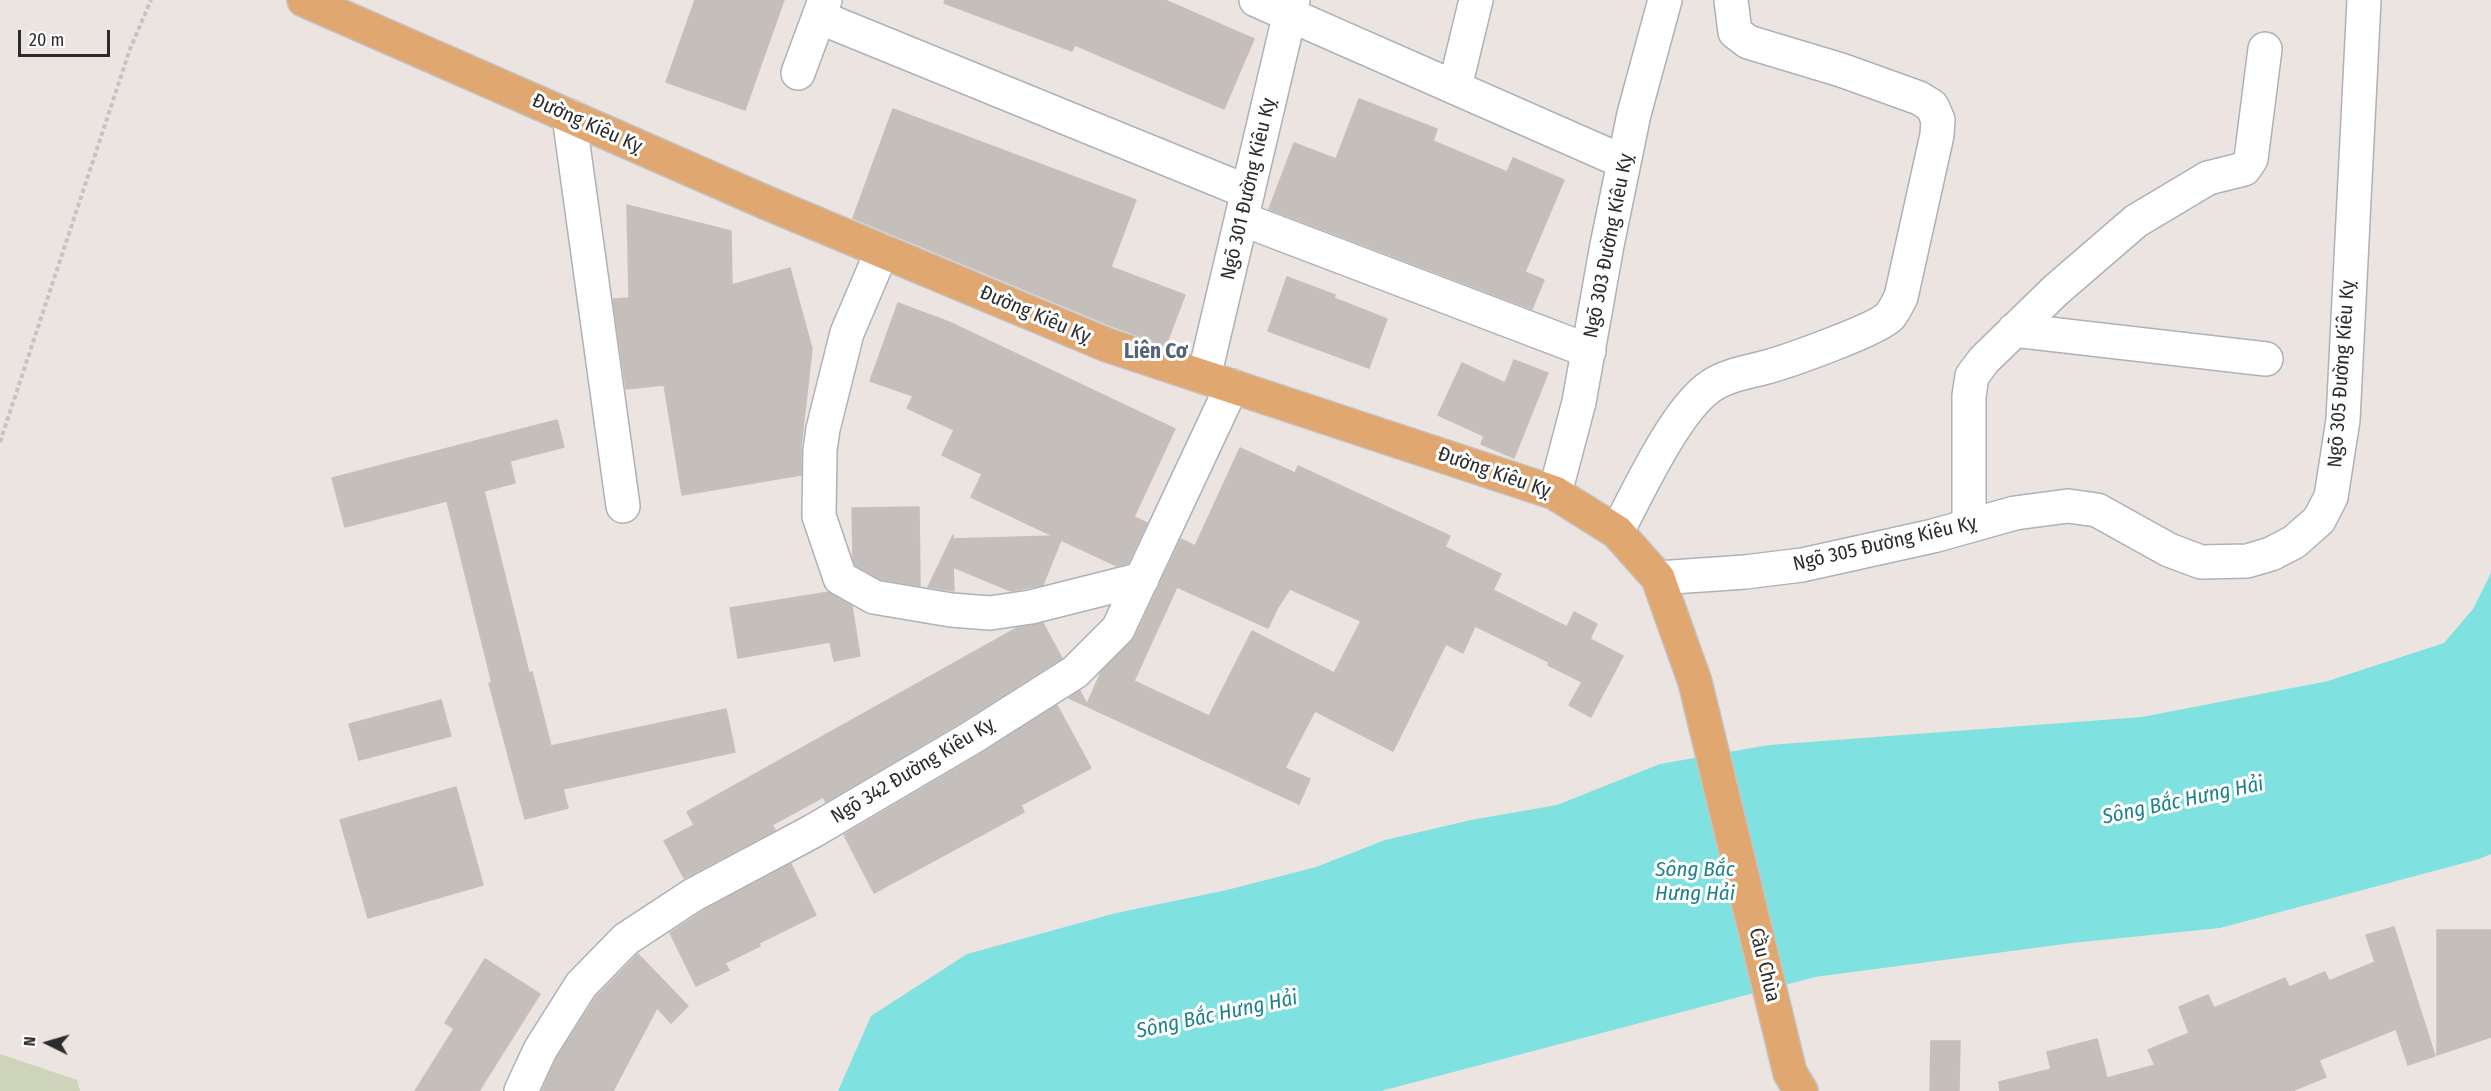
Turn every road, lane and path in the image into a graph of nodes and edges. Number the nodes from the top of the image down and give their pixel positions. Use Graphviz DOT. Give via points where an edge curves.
graph roads {
  1 [pos="151,0"];
  2 [pos="304,0"];
  3 [pos="1256,0"];
  4 [pos="1476,0"];
  5 [pos="1665,0"];
  6 [pos="1731,0"];
  7 [pos="2364,0"];
  8 [pos="1292,7"];
  9 [pos="822,8"];
  10 [pos="2265,49"];
  11 [pos="798,73"];
  12 [pos="1455,87"];
  13 [pos="569,116"];
  14 [pos="1624,162"];
  15 [pos="1245,206"];
  16 [pos="882,251"];
  17 [pos="2014,330"];
  18 [pos="1589,351"];
  19 [pos="2266,359"];
  20 [pos="1218,382"];
  21 [pos="0,442"];
  22 [pos="1555,493"];
  23 [pos="623,506"];
  24 [pos="1969,525"];
  25 [pos="1617,532"];
  26 [pos="1658,578"];
  27 [pos="1142,579"];
  28 [pos="1695,682"];
  29 [pos="1796,1082"];
  30 [pos="521,1091"];
  1 -- 21 [label="path" via="130,50"];
  2 -- 13 [label="main road, Đường Kiêu Kỵ"];
  3 -- 8 [label="street"];
  4 -- 12 [label="street"];
  5 -- 14 [label="street, Ngõ 303 Đường Kiêu Kỵ"];
  6 -- 25 [label="street" via="1735,32 1748,42 1841,70 1932,106 1938,120 1929,169 1901,297 1889,317 1859,333 1710,386 1684,414"];
  7 -- 24 [label="street, Ngõ 305 Đường Kiêu Kỵ" via="2343,420 2331,497 2319,520 2294,542 2271,554 2247,561 2201,562 2169,550 2097,510 2068,506 2015,513"];
  8 -- 12 [label="street"];
  8 -- 15 [label="street, Ngõ 301 Đường Kiêu Kỵ"];
  9 -- 11 [label="street"];
  9 -- 15 [label="street"];
  10 -- 17 [label="street" via="2251,159 2244,169 2208,178 2136,221"];
  12 -- 14 [label="street"];
  13 -- 16 [label="main road, Đường Kiêu Kỵ"];
  13 -- 23 [label="street"];
  14 -- 18 [label="street, Ngõ 303 Đường Kiêu Kỵ"];
  15 -- 18 [label="street"];
  15 -- 20 [label="street, Ngõ 301 Đường Kiêu Kỵ"];
  16 -- 20 [label="main road, Đường Kiêu Kỵ" via="1107,345"];
  16 -- 27 [label="street" via="847,333 820,450 819,516 840,578 874,597 990,613 1031,607"];
  17 -- 19 [label="street"];
  17 -- 24 [label="street" via="1972,376 1968,396"];
  18 -- 22 [label="street, Ngõ 303 Đường Kiêu Kỵ" via="1580,402"];
  20 -- 22 [label="main road, Đường Kiêu Kỵ"];
  20 -- 27 [label="street, Ngõ 342 Đường Kiêu Kỵ"];
  22 -- 25 [label="main road, Đường Kiêu Kỵ"];
  24 -- 26 [label="street, Ngõ 305 Đường Kiêu Kỵ" via="1802,564"];
  25 -- 26 [label="main road, Đường Kiêu Kỵ"];
  26 -- 28 [label="main road, Đường Kiêu Kỵ"];
  27 -- 30 [label="street, Ngõ 342 Đường Kiêu Kỵ" via="1118,629 1075,672 813,831 693,895 626,939 581,985 540,1050"];
  28 -- 29 [label="main road, Cầu Chùa"];
}
